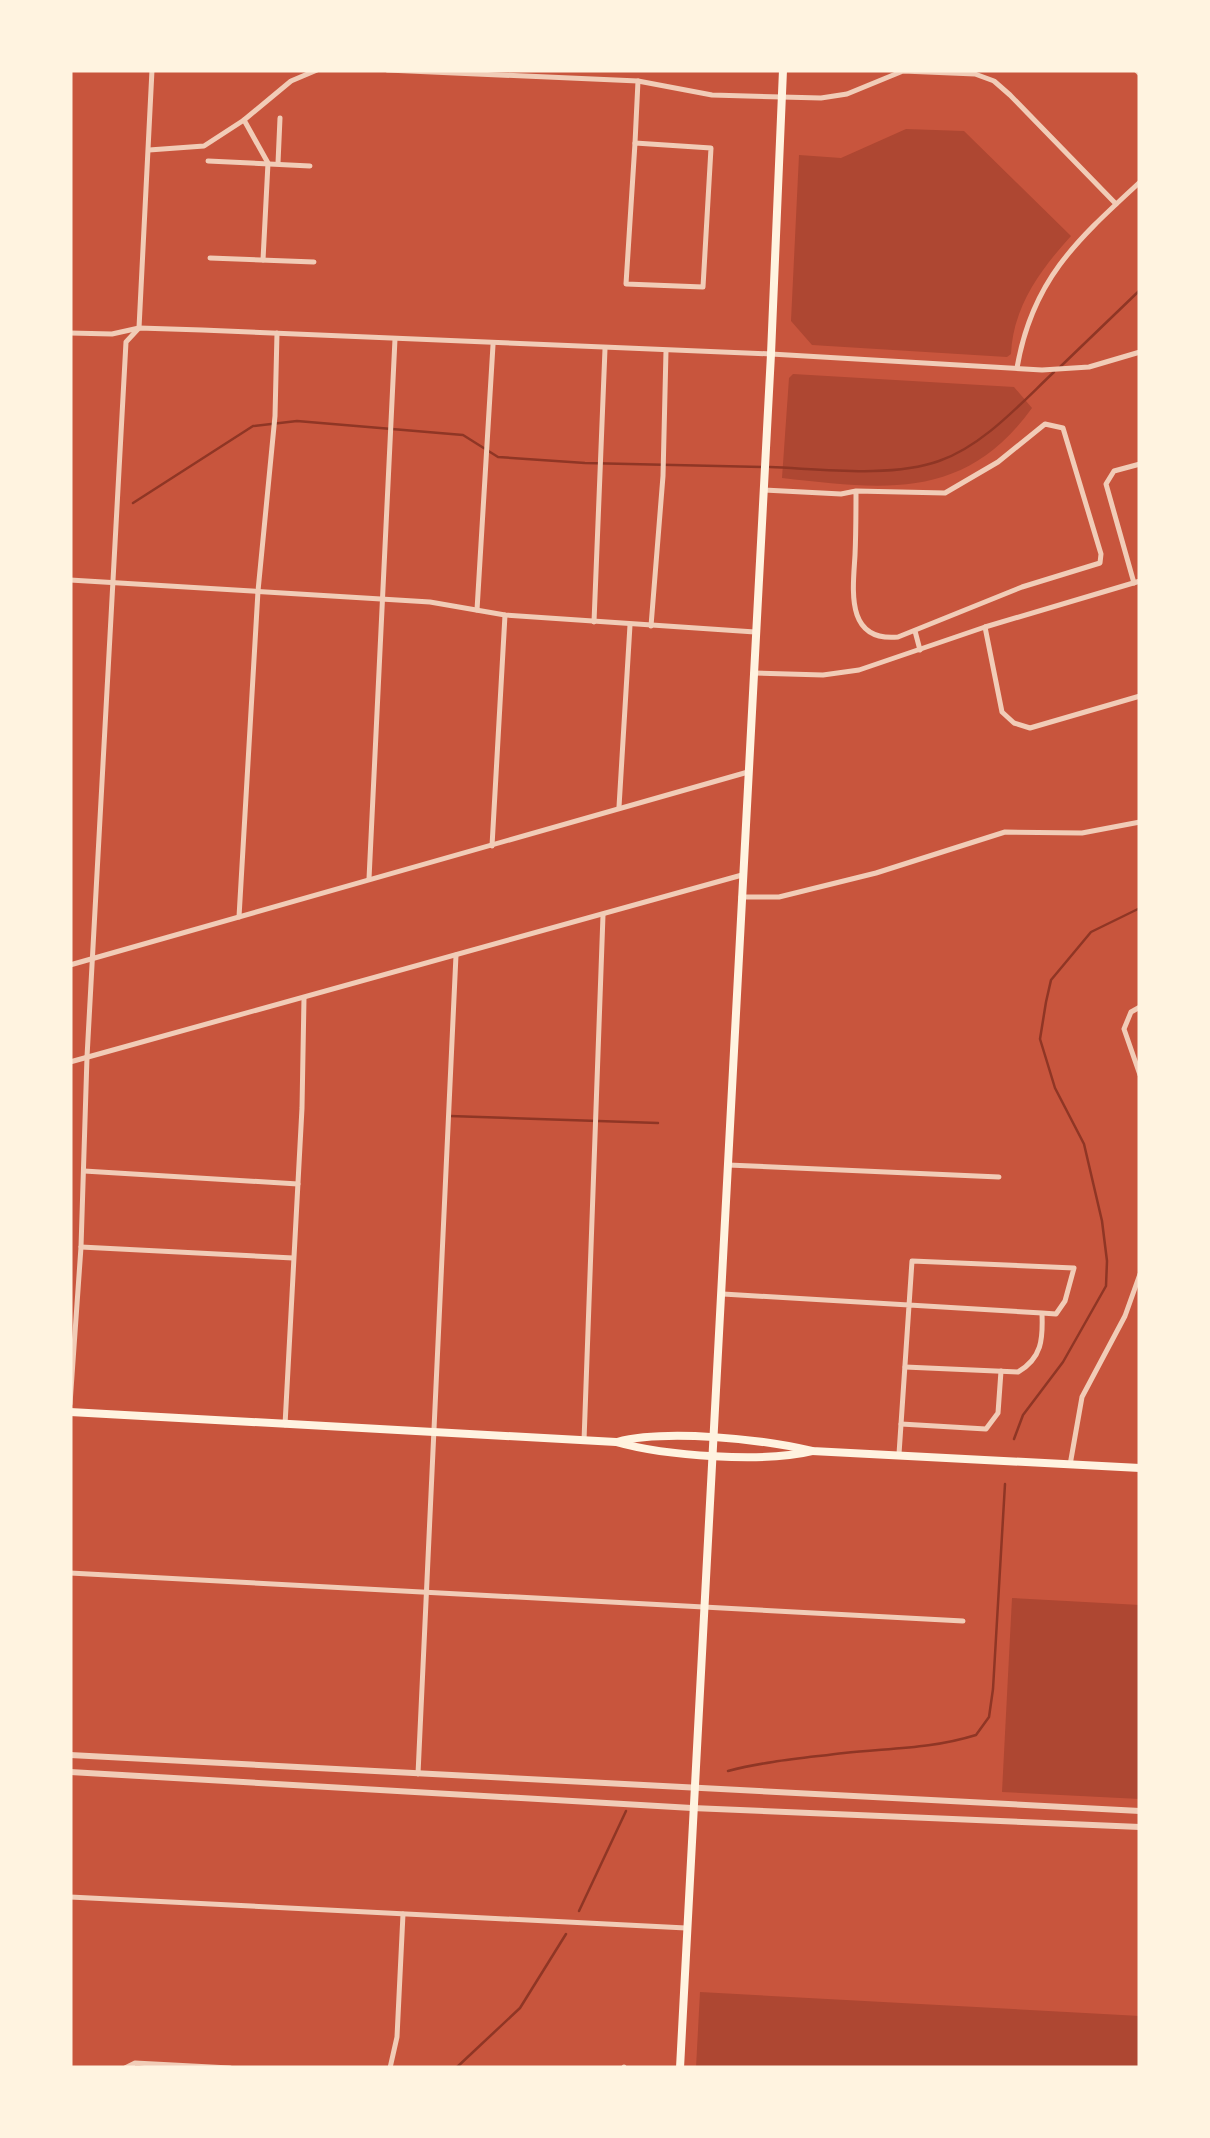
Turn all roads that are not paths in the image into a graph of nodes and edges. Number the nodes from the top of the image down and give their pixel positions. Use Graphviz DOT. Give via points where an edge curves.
graph roads {
  1 [pos="152,70"];
  2 [pos="316,70"];
  3 [pos="386,70"];
  4 [pos="783,70"];
  5 [pos="638,81"];
  6 [pos="781,98"];
  7 [pos="280,118"];
  8 [pos="244,120"];
  9 [pos="635,143"];
  10 [pos="148,150"];
  11 [pos="208,161"];
  12 [pos="268,163"];
  13 [pos="278,163"];
  14 [pos="310,166"];
  15 [pos="1140,182"];
  16 [pos="1116,204"];
  17 [pos="210,258"];
  18 [pos="263,260"];
  19 [pos="314,262"];
  20 [pos="139,328"];
  21 [pos="70,332"];
  22 [pos="278,334"];
  23 [pos="396,339"];
  24 [pos="492,345"];
  25 [pos="605,348"];
  26 [pos="666,351"];
  27 [pos="1140,352"];
  28 [pos="771,354"];
  29 [pos="1018,368"];
  30 [pos="1140,464"];
  31 [pos="764,490"];
  32 [pos="856,490"];
  33 [pos="70,580"];
  34 [pos="114,582"];
  35 [pos="1137,582"];
  36 [pos="258,590"];
  37 [pos="381,599"];
  38 [pos="477,610"];
  39 [pos="505,616"];
  40 [pos="594,622"];
  41 [pos="630,624"];
  42 [pos="651,626"];
  43 [pos="985,626"];
  44 [pos="914,630"];
  45 [pos="755,632"];
  46 [pos="920,650"];
  47 [pos="753,674"];
  48 [pos="1140,696"];
  49 [pos="748,772"];
  50 [pos="619,806"];
  51 [pos="1140,822"];
  52 [pos="492,846"];
  53 [pos="743,875"];
  54 [pos="368,879"];
  55 [pos="741,897"];
  56 [pos="603,914"];
  57 [pos="239,917"];
  58 [pos="456,955"];
  59 [pos="95,958"];
  60 [pos="70,965"];
  61 [pos="304,997"];
  62 [pos="1140,1007"];
  63 [pos="88,1057"];
  64 [pos="70,1062"];
  65 [pos="1140,1074"];
  66 [pos="728,1165"];
  67 [pos="84,1171"];
  68 [pos="999,1177"];
  69 [pos="298,1184"];
  70 [pos="81,1246"];
  71 [pos="294,1258"];
  72 [pos="1140,1274"];
  73 [pos="720,1294"];
  74 [pos="909,1305"];
  75 [pos="1042,1312"];
  76 [pos="905,1367"];
  77 [pos="1001,1372"];
  78 [pos="70,1404"];
  79 [pos="70,1412"];
  80 [pos="901,1424"];
  81 [pos="285,1425"];
  82 [pos="433,1432"];
  83 [pos="712,1440"];
  84 [pos="584,1441"];
  85 [pos="616,1442"];
  86 [pos="812,1451"];
  87 [pos="711,1454"];
  88 [pos="899,1456"];
  89 [pos="1070,1464"];
  90 [pos="1140,1468"];
  91 [pos="70,1573"];
  92 [pos="425,1592"];
  93 [pos="702,1608"];
  94 [pos="963,1622"];
  95 [pos="70,1755"];
  96 [pos="70,1772"];
  97 [pos="418,1774"];
  98 [pos="693,1788"];
  99 [pos="692,1808"];
  100 [pos="1140,1812"];
  101 [pos="1140,1828"];
  102 [pos="70,1897"];
  103 [pos="404,1914"];
  104 [pos="686,1928"];
  105 [pos="125,2068"];
  106 [pos="230,2068"];
  107 [pos="390,2068"];
  108 [pos="680,2068"];
  1 -- 10 [label="street"];
  2 -- 8 [label="street" via="291,80"];
  3 -- 5 [label="street"];
  4 -- 6 [label="main road"];
  5 -- 6 [label="street" via="712,95"];
  5 -- 9 [label="street"];
  6 -- 16 [label="street" via="847,94 903,71 975,74 1010,95"];
  6 -- 28 [label="main road"];
  7 -- 13 [label="street"];
  8 -- 10 [label="street" via="204,146"];
  8 -- 12 [label="street"];
  9 -- 9 [label="street" via="626,284 704,287 711,148"];
  10 -- 20 [label="street"];
  11 -- 12 [label="street"];
  12 -- 13 [label="street"];
  12 -- 18 [label="street"];
  13 -- 14 [label="street"];
  15 -- 16 [label="street"];
  16 -- 29 [label="street" via="1044,285"];
  17 -- 18 [label="street"];
  18 -- 19 [label="street"];
  20 -- 21 [label="street"];
  20 -- 22 [label="street"];
  20 -- 34 [label="street" via="126,342"];
  22 -- 23 [label="street"];
  22 -- 36 [label="street"];
  23 -- 24 [label="street"];
  23 -- 37 [label="street"];
  24 -- 25 [label="street"];
  24 -- 38 [label="street"];
  25 -- 26 [label="street"];
  25 -- 40 [label="street"];
  26 -- 28 [label="street"];
  26 -- 42 [label="street"];
  27 -- 29 [label="street" via="1064,370"];
  28 -- 29 [label="street"];
  28 -- 31 [label="main road"];
  30 -- 35 [label="street" via="1114,472 1106,484"];
  31 -- 32 [label="street"];
  31 -- 45 [label="main road"];
  32 -- 44 [label="street" via="853,606 864,628 876,635 898,638"];
  32 -- 44 [label="street" via="944,492 998,462 1045,424 1062,428 1100,563"];
  33 -- 34 [label="street"];
  34 -- 36 [label="street"];
  34 -- 59 [label="street"];
  35 -- 43 [label="street"];
  36 -- 37 [label="street"];
  36 -- 57 [label="street"];
  37 -- 38 [label="street"];
  37 -- 54 [label="street"];
  38 -- 39 [label="street"];
  39 -- 40 [label="street"];
  39 -- 52 [label="street"];
  40 -- 41 [label="street"];
  41 -- 42 [label="street"];
  41 -- 50 [label="street"];
  42 -- 45 [label="street"];
  43 -- 46 [label="street"];
  43 -- 48 [label="street" via="1002,712 1014,723 1030,728"];
  44 -- 46 [label="street"];
  45 -- 47 [label="main road"];
  46 -- 47 [label="street" via="823,676"];
  47 -- 49 [label="main road"];
  49 -- 50 [label="street"];
  49 -- 53 [label="main road"];
  50 -- 52 [label="street"];
  51 -- 55 [label="street" via="1082,834 1005,832 876,873 778,896"];
  52 -- 54 [label="street"];
  53 -- 55 [label="main road"];
  53 -- 56 [label="street"];
  54 -- 57 [label="street"];
  55 -- 66 [label="main road"];
  56 -- 58 [label="street"];
  56 -- 84 [label="street"];
  57 -- 59 [label="street"];
  58 -- 61 [label="street"];
  58 -- 82 [label="street"];
  59 -- 60 [label="street"];
  59 -- 63 [label="street"];
  61 -- 63 [label="street"];
  61 -- 69 [label="street"];
  62 -- 65 [label="street" via="1124,1029"];
  63 -- 64 [label="street"];
  63 -- 67 [label="street"];
  66 -- 68 [label="street"];
  66 -- 73 [label="main road"];
  67 -- 69 [label="street"];
  67 -- 70 [label="street"];
  69 -- 71 [label="street"];
  70 -- 71 [label="street"];
  70 -- 78 [label="street"];
  71 -- 81 [label="street"];
  72 -- 89 [label="street" via="1082,1396"];
  73 -- 74 [label="street"];
  73 -- 83 [label="main road"];
  74 -- 75 [label="street"];
  74 -- 75 [label="street" via="912,1260 1074,1268 1056,1314"];
  74 -- 76 [label="street"];
  75 -- 77 [label="street" via="1040,1350 1031,1364"];
  76 -- 77 [label="street"];
  76 -- 80 [label="street"];
  77 -- 80 [label="street" via="998,1412 986,1429"];
  79 -- 81 [label="main road"];
  80 -- 88 [label="street"];
  81 -- 82 [label="main road"];
  82 -- 84 [label="main road"];
  82 -- 92 [label="street"];
  83 -- 85 [label="main road" via="640,1436"];
  83 -- 86 [label="main road"];
  83 -- 87 [label="main road"];
  84 -- 85 [label="main road"];
  85 -- 87 [label="main road"];
  86 -- 87 [label="main road" via="784,1458"];
  86 -- 88 [label="main road"];
  87 -- 93 [label="main road"];
  88 -- 89 [label="main road"];
  89 -- 90 [label="main road"];
  91 -- 92 [label="street"];
  92 -- 93 [label="street"];
  92 -- 97 [label="street"];
  93 -- 94 [label="street"];
  93 -- 98 [label="main road"];
  95 -- 97 [label="street"];
  96 -- 99 [label="street"];
  97 -- 98 [label="street"];
  98 -- 99 [label="main road"];
  98 -- 100 [label="street"];
  99 -- 101 [label="street"];
  99 -- 104 [label="main road"];
  102 -- 103 [label="street"];
  103 -- 104 [label="street"];
  103 -- 107 [label="street"];
  104 -- 108 [label="main road"];
  105 -- 106 [label="street"];
}
